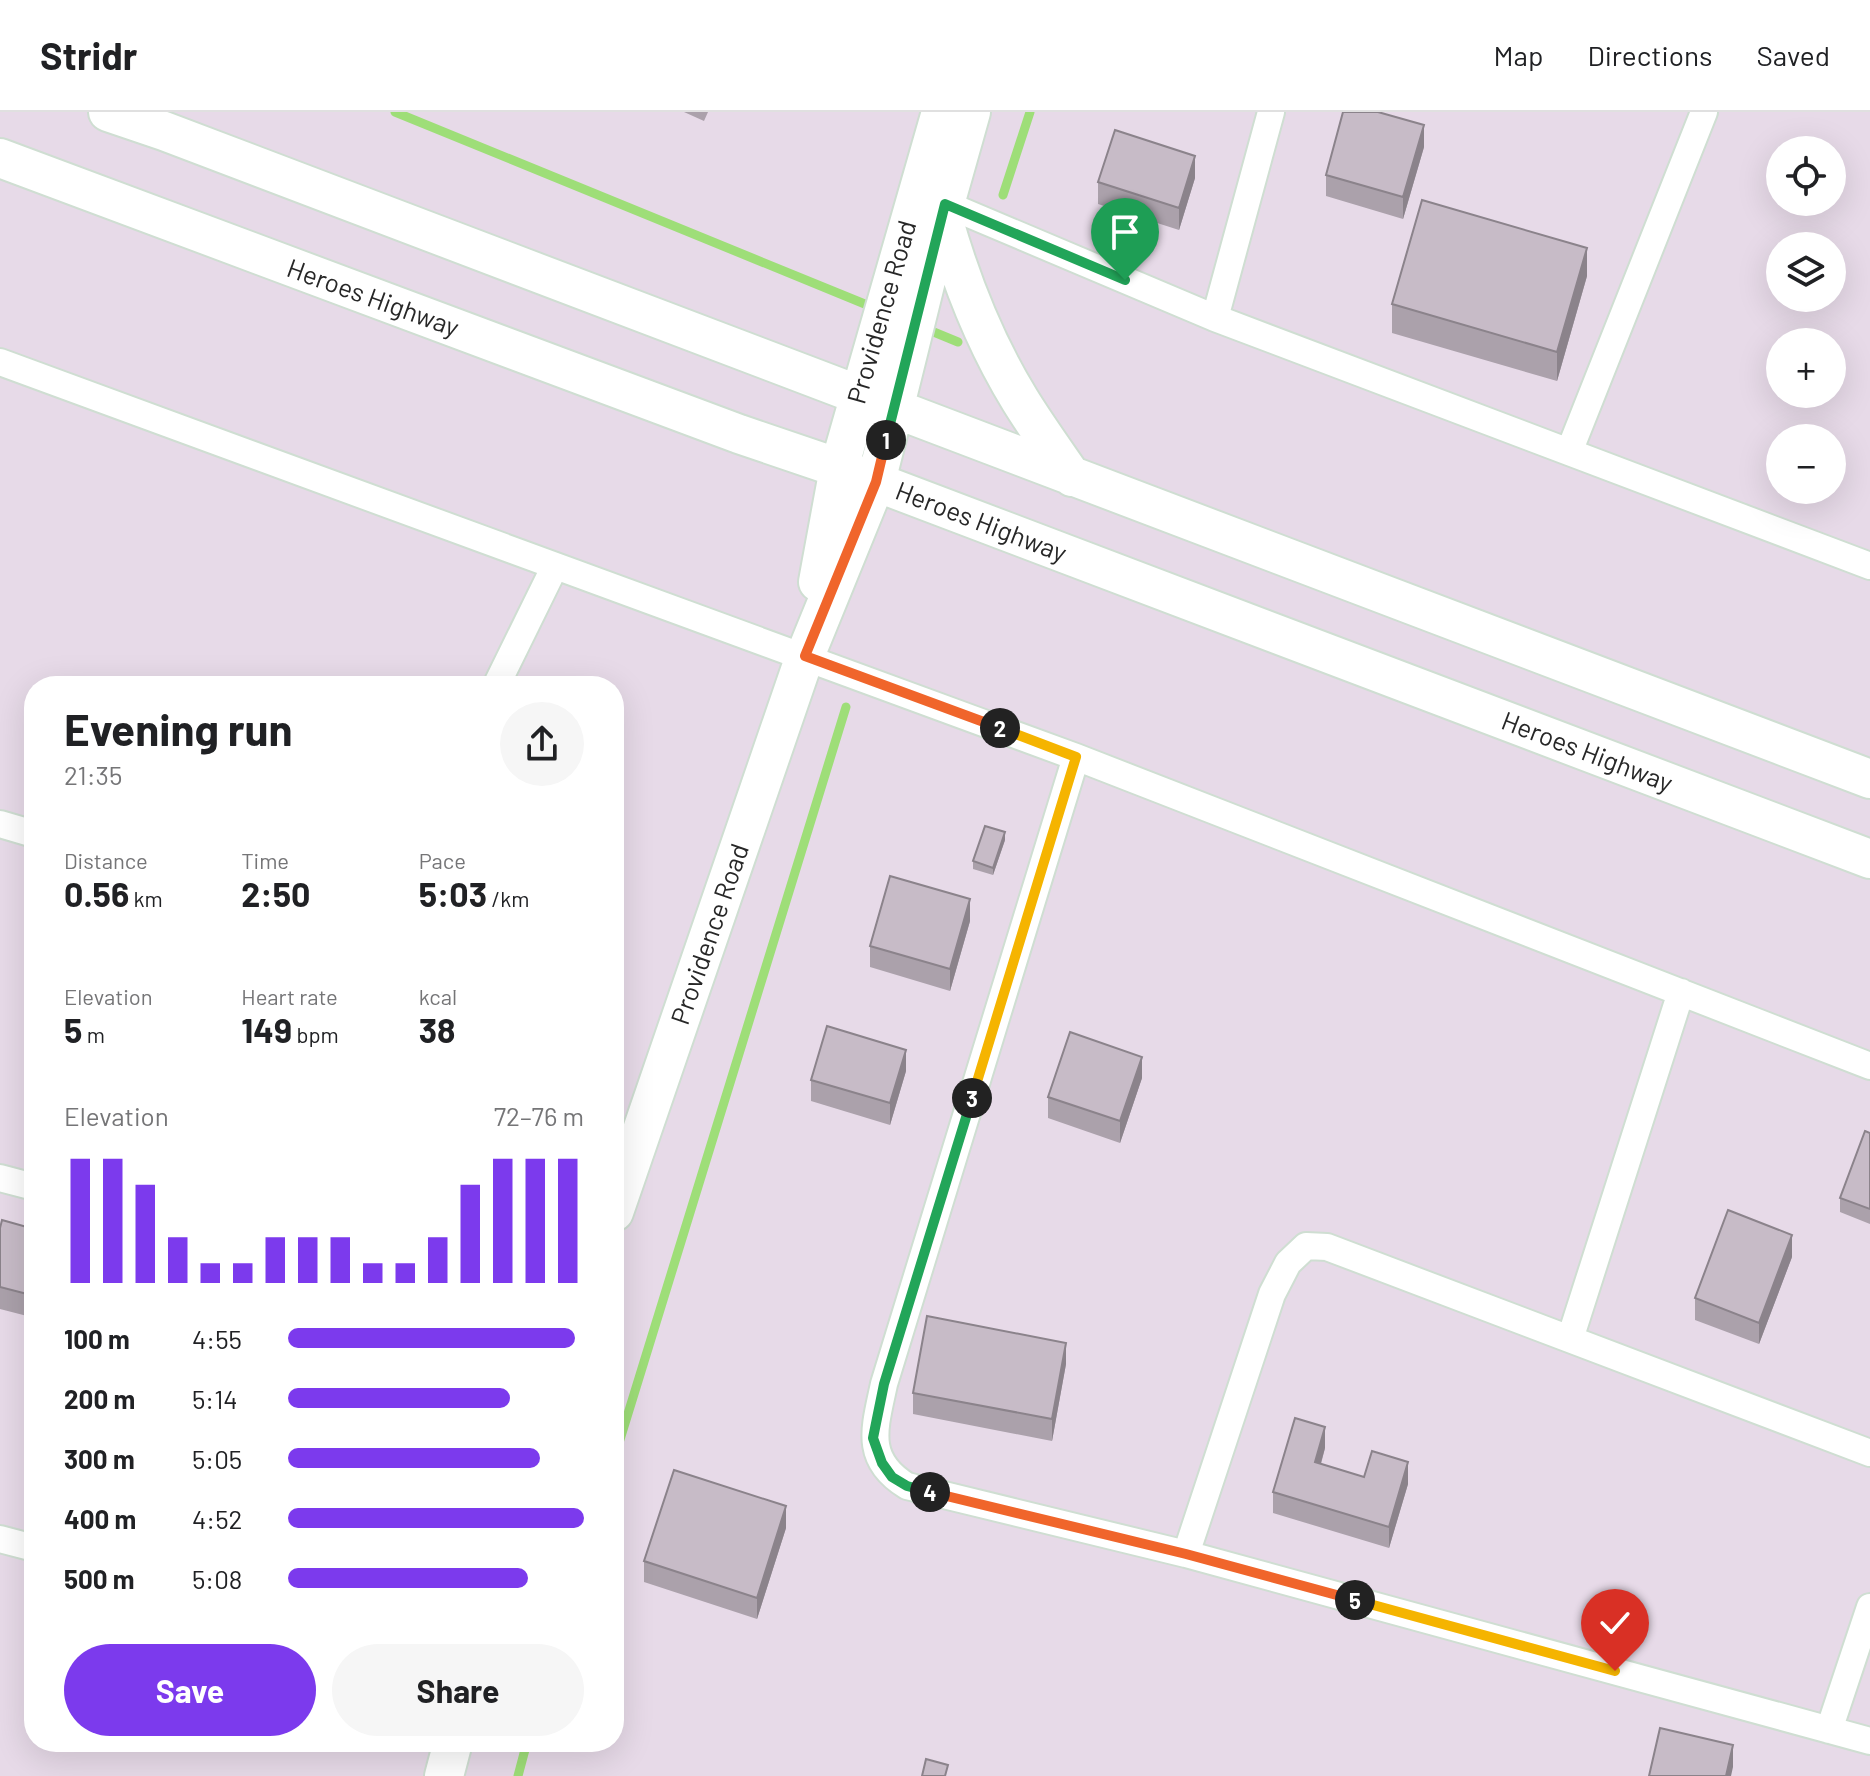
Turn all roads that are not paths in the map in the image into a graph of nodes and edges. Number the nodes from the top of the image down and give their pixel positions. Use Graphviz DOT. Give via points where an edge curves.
graph roads {
  1 [pos="108,112"];
  2 [pos="941,112"];
  3 [pos="971,112"];
  4 [pos="1271,112"];
  5 [pos="1704,112"];
  6 [pos="0,158"];
  7 [pos="934,204"];
  8 [pos="1215,318"];
  9 [pos="0,362"];
  10 [pos="859,395"];
  11 [pos="894,409"];
  12 [pos="1569,452"];
  13 [pos="839,468"];
  14 [pos="1072,477"];
  15 [pos="876,482"];
  16 [pos="555,566"];
  17 [pos="1870,566"];
  18 [pos="805,656"];
  19 [pos="501,676"];
  20 [pos="1076,757"];
  21 [pos="1870,779"];
  22 [pos="0,824"];
  23 [pos="24,831"];
  24 [pos="1870,859"];
  25 [pos="1681,992"];
  26 [pos="1870,1066"];
  27 [pos="0,1178"];
  28 [pos="624,1183"];
  29 [pos="24,1184"];
  30 [pos="1570,1339"];
  31 [pos="1870,1453"];
  32 [pos="0,1539"];
  33 [pos="24,1545"];
  34 [pos="1186,1554"];
  35 [pos="1870,1607"];
  36 [pos="1829,1730"];
  37 [pos="1870,1741"];
  38 [pos="450,1752"];
  39 [pos="444,1776"];
  1 -- 10 [label="main road"];
  2 -- 7 [label="main road, Providence Road"];
  3 -- 7 [label="main road, Providence Road"];
  4 -- 8 [label="street"];
  5 -- 12 [label="street"];
  6 -- 13 [label="main road, Heroes Highway"];
  7 -- 8 [label="street"];
  7 -- 10 [label="main road, Providence Road"];
  7 -- 11 [label="main road, Providence Road"];
  7 -- 14 [label="main road" via="982,329 1019,399"];
  8 -- 12 [label="street"];
  9 -- 16 [label="street"];
  10 -- 11 [label="main road"];
  10 -- 13 [label="main road, Providence Road"];
  11 -- 14 [label="main road"];
  11 -- 15 [label="main road, Providence Road"];
  12 -- 17 [label="street"];
  13 -- 15 [label="main road, Heroes Highway"];
  13 -- 18 [label="main road, Providence Road"];
  14 -- 21 [label="main road"];
  15 -- 18 [label="main road, Providence Road"];
  15 -- 24 [label="main road, Heroes Highway"];
  16 -- 18 [label="street"];
  16 -- 19 [label="street"];
  18 -- 20 [label="street"];
  18 -- 28 [label="main road, Providence Road"];
  20 -- 25 [label="street"];
  20 -- 34 [label="street" via="884,1384 873,1438 882,1463 907,1486"];
  22 -- 23 [label="street"];
  25 -- 26 [label="street"];
  25 -- 30 [label="street"];
  27 -- 29 [label="street"];
  30 -- 31 [label="street"];
  30 -- 34 [label="street" via="1327,1247 1306,1246 1288,1263 1272,1294"];
  32 -- 33 [label="street"];
  34 -- 36 [label="street"];
  35 -- 36 [label="street"];
  36 -- 37 [label="street"];
  38 -- 39 [label="main road"];
}
